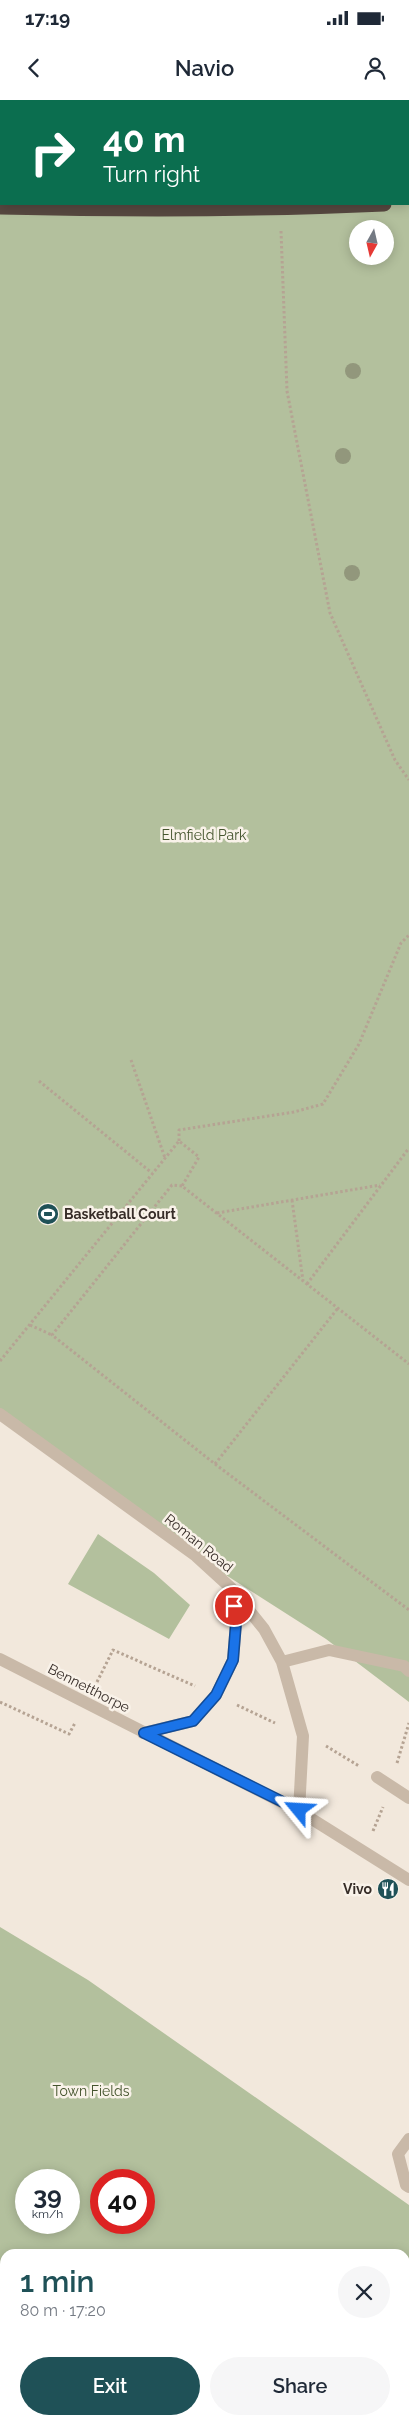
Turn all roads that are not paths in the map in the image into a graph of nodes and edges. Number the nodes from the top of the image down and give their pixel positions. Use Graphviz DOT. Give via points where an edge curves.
graph roads {
  1 [pos="344,205"];
  2 [pos="0,206"];
  3 [pos="305,206"];
  4 [pos="0,1414"];
  5 [pos="231,1588"];
  6 [pos="0,1659"];
  7 [pos="282,1662"];
  8 [pos="409,1671"];
  9 [pos="144,1733"];
  10 [pos="377,1777"];
  11 [pos="409,1798"];
  12 [pos="299,1810"];
  13 [pos="409,1880"];
  14 [pos="409,2138"];
  15 [pos="409,2188"];
  1 -- 3 [label="highway"];
  2 -- 3 [label="highway" via="112,210"];
  4 -- 5 [label="street, Roman Road" via="196,1556"];
  5 -- 7 [label="street, Roman Road" via="264,1629"];
  5 -- 9 [label="street" via="236,1623 233,1660 216,1695 193,1721"];
  6 -- 9 [label="street, Bennetthorpe"];
  7 -- 8 [label="street" via="329,1650 404,1666"];
  7 -- 12 [label="street, Roman Road" via="303,1736"];
  9 -- 12 [label="street, Bennetthorpe"];
  10 -- 11 [label="street"];
  12 -- 13 [label="street, Bennetthorpe"];
  14 -- 15 [label="street" via="398,2154"];
}
